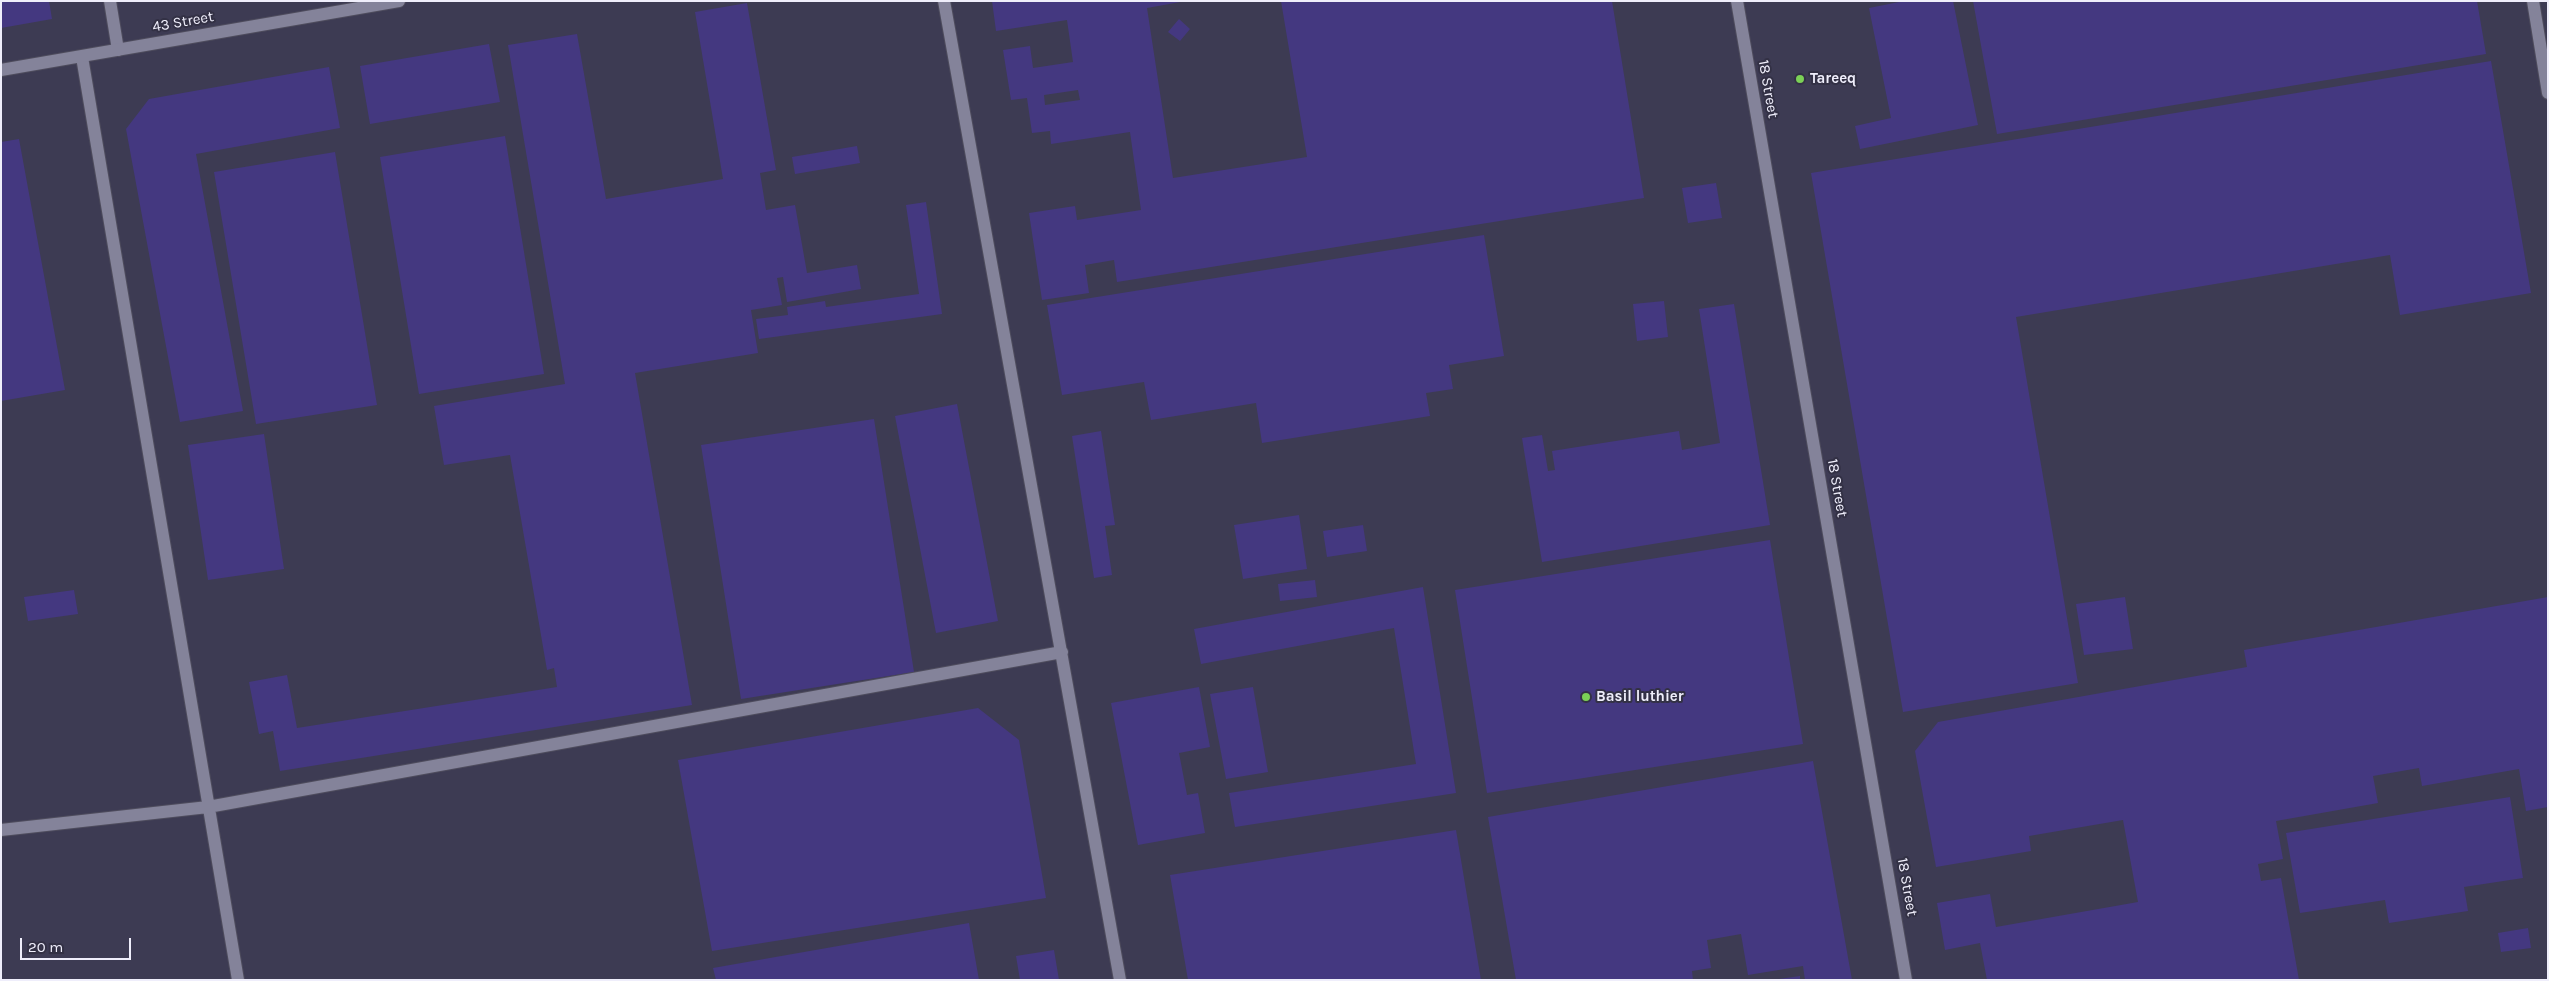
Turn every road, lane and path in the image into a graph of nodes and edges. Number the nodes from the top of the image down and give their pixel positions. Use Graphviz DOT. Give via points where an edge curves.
graph roads {
  1 [pos="110,1"];
  2 [pos="399,1"];
  3 [pos="944,1"];
  4 [pos="1737,1"];
  5 [pos="2533,1"];
  6 [pos="118,50"];
  7 [pos="82,57"];
  8 [pos="1,70"];
  9 [pos="2548,93"];
  10 [pos="1062,652"];
  11 [pos="208,807"];
  12 [pos="1,830"];
  13 [pos="238,980"];
  14 [pos="1120,980"];
  15 [pos="1906,980"];
  1 -- 6 [label="street"];
  2 -- 6 [label="street, 43 Street"];
  3 -- 10 [label="street"];
  4 -- 15 [label="street, 18 Street"];
  5 -- 9 [label="street"];
  6 -- 7 [label="street, 43 Street"];
  7 -- 8 [label="street, 43 Street"];
  7 -- 11 [label="street"];
  10 -- 11 [label="street"];
  10 -- 14 [label="street"];
  11 -- 12 [label="street"];
  11 -- 13 [label="street"];
}
